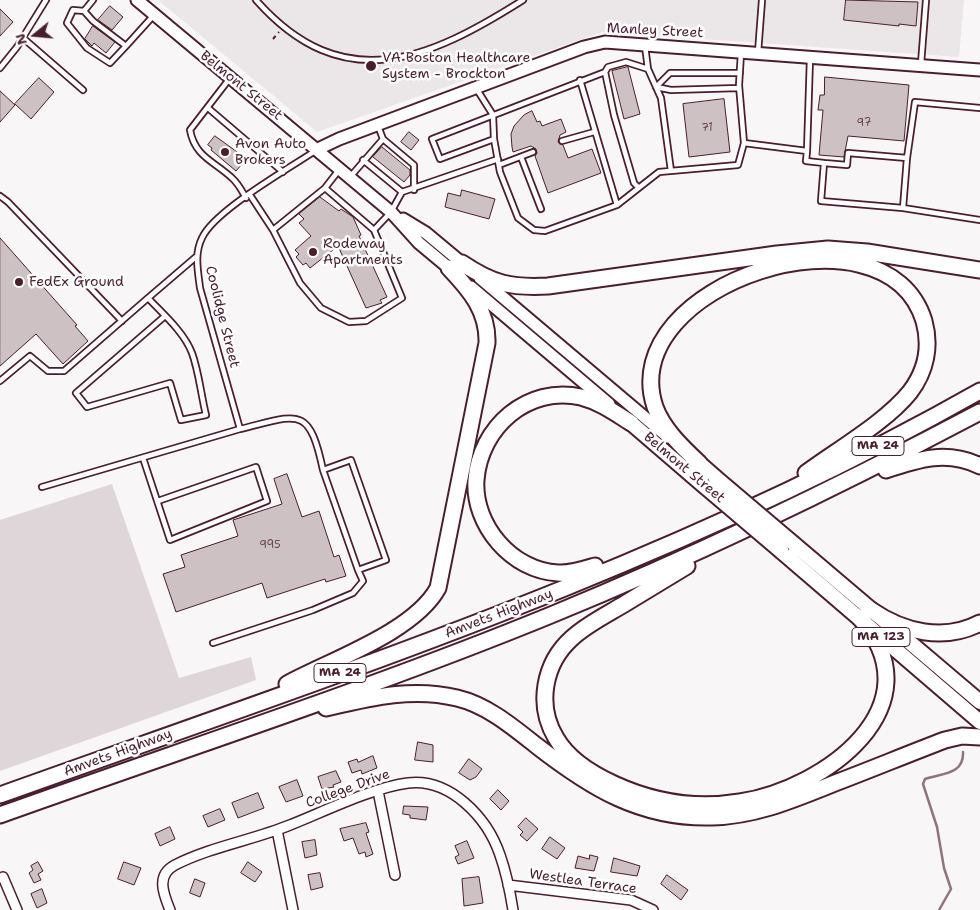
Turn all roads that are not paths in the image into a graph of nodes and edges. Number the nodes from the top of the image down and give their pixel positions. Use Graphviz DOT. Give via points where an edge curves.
graph roads {
  1 [pos="46,0"];
  2 [pos="93,0"];
  3 [pos="136,0"];
  4 [pos="256,0"];
  5 [pos="523,0"];
  6 [pos="762,0"];
  7 [pos="926,0"];
  8 [pos="84,11"];
  9 [pos="154,14"];
  10 [pos="23,38"];
  11 [pos="644,45"];
  12 [pos="126,46"];
  13 [pos="741,52"];
  14 [pos="758,53"];
  15 [pos="811,57"];
  16 [pos="921,65"];
  17 [pos="0,68"];
  18 [pos="648,69"];
  19 [pos="980,70"];
  20 [pos="605,72"];
  21 [pos="740,74"];
  22 [pos="231,78"];
  23 [pos="580,80"];
  24 [pos="476,88"];
  25 [pos="656,88"];
  26 [pos="739,88"];
  27 [pos="83,90"];
  28 [pos="208,108"];
  29 [pos="980,108"];
  30 [pos="493,115"];
  31 [pos="378,124"];
  32 [pos="594,132"];
  33 [pos="383,139"];
  34 [pos="494,139"];
  35 [pos="562,141"];
  36 [pos="744,143"];
  37 [pos="318,150"];
  38 [pos="807,150"];
  39 [pos="533,152"];
  40 [pos="521,157"];
  41 [pos="907,158"];
  42 [pos="364,160"];
  43 [pos="499,162"];
  44 [pos="824,163"];
  45 [pos="340,169"];
  46 [pos="671,171"];
  47 [pos="283,172"];
  48 [pos="350,177"];
  49 [pos="324,188"];
  50 [pos="638,188"];
  51 [pos="414,190"];
  52 [pos="402,192"];
  53 [pos="0,196"];
  54 [pos="248,196"];
  55 [pos="617,204"];
  56 [pos="903,208"];
  57 [pos="541,209"];
  58 [pos="391,212"];
  59 [pos="980,220"];
  60 [pos="273,230"];
  61 [pos="374,230"];
  62 [pos="197,256"];
  63 [pos="456,266"];
  64 [pos="980,270"];
  65 [pos="148,298"];
  66 [pos="165,316"];
  67 [pos="122,321"];
  68 [pos="0,381"];
  69 [pos="980,391"];
  70 [pos="980,412"];
  71 [pos="631,423"];
  72 [pos="240,429"];
  73 [pos="143,458"];
  74 [pos="699,463"];
  75 [pos="980,466"];
  76 [pos="323,470"];
  77 [pos="709,481"];
  78 [pos="844,484"];
  79 [pos="42,487"];
  80 [pos="773,496"];
  81 [pos="158,501"];
  82 [pos="748,530"];
  83 [pos="677,540"];
  84 [pos="358,570"];
  85 [pos="865,614"];
  86 [pos="980,623"];
  87 [pos="213,643"];
  88 [pos="980,702"];
  89 [pos="239,710"];
  90 [pos="980,722"];
  91 [pos="247,728"];
  92 [pos="980,737"];
  93 [pos="378,791"];
  94 [pos="0,795"];
  95 [pos="0,815"];
  96 [pos="277,830"];
  97 [pos="395,875"];
  98 [pos="3,876"];
  99 [pos="508,885"];
  100 [pos="17,910"];
  101 [pos="170,910"];
  102 [pos="293,910"];
  103 [pos="513,910"];
  104 [pos="653,910"];
  1 -- 10 [label="lane"];
  2 -- 8 [label="lane"];
  3 -- 9 [label="main road, Belmont Street / MA 123"];
  4 -- 5 [label="lane" via="279,25 313,47 342,57 379,61 405,58 432,49"];
  6 -- 14 [label="lane"];
  7 -- 16 [label="lane"];
  8 -- 12 [label="lane"];
  8 -- 12 [label="lane" via="73,10 68,23 76,37 102,60 110,63 116,60"];
  9 -- 12 [label="lane"];
  9 -- 22 [label="main road, Belmont Street / MA 123"];
  10 -- 17 [label="lane"];
  10 -- 27 [label="lane"];
  11 -- 13 [label="main road, Manley Street"];
  11 -- 18 [label="lane"];
  11 -- 24 [label="main road, Manley Street" via="595,44"];
  13 -- 14 [label="main road, Manley Street"];
  13 -- 21 [label="lane"];
  14 -- 15 [label="main road, Manley Street"];
  15 -- 16 [label="main road, Manley Street"];
  15 -- 38 [label="lane"];
  16 -- 19 [label="main road, Manley Street"];
  18 -- 20 [label="lane" via="626,62 608,67"];
  18 -- 25 [label="lane"];
  20 -- 23 [label="lane"];
  20 -- 50 [label="lane" via="614,115"];
  21 -- 25 [label="lane" via="670,73"];
  21 -- 26 [label="lane"];
  22 -- 28 [label="lane"];
  22 -- 37 [label="main road, Belmont Street / MA 123"];
  23 -- 30 [label="lane"];
  23 -- 32 [label="lane"];
  24 -- 30 [label="lane"];
  24 -- 31 [label="main road, Manley Street"];
  25 -- 26 [label="lane"];
  25 -- 46 [label="lane" via="661,98"];
  26 -- 36 [label="lane"];
  28 -- 47 [label="lane"];
  28 -- 54 [label="lane" via="190,130 192,142 198,151 234,179"];
  29 -- 41 [label="lane" via="915,102"];
  30 -- 34 [label="lane"];
  30 -- 34 [label="lane" via="432,139 440,158"];
  31 -- 33 [label="lane"];
  31 -- 37 [label="main road, Manley Street"];
  32 -- 35 [label="lane"];
  32 -- 55 [label="lane"];
  33 -- 42 [label="lane"];
  33 -- 51 [label="lane" via="414,165"];
  34 -- 43 [label="lane"];
  36 -- 38 [label="lane"];
  36 -- 46 [label="lane" via="738,165"];
  37 -- 45 [label="main road, Belmont Street / MA 123"];
  37 -- 47 [label="lane, Coolidge Street"];
  38 -- 44 [label="lane" via="806,161"];
  39 -- 40 [label="lane"];
  40 -- 43 [label="lane"];
  40 -- 57 [label="lane"];
  41 -- 44 [label="lane" via="848,153 847,165"];
  41 -- 56 [label="lane"];
  42 -- 48 [label="lane"];
  42 -- 52 [label="lane"];
  43 -- 51 [label="lane"];
  43 -- 55 [label="lane" via="518,218 534,230 545,231"];
  44 -- 56 [label="lane" via="821,201"];
  45 -- 48 [label="main road, Belmont Street / MA 123"];
  45 -- 49 [label="lane"];
  46 -- 50 [label="lane" via="659,172"];
  47 -- 54 [label="lane, Coolidge Street"];
  48 -- 58 [label="main road, Belmont Street / MA 123"];
  49 -- 60 [label="lane"];
  49 -- 61 [label="lane"];
  50 -- 55 [label="lane"];
  51 -- 52 [label="lane"];
  52 -- 58 [label="lane"];
  53 -- 67 [label="lane"];
  54 -- 60 [label="lane"];
  54 -- 62 [label="lane, Coolidge Street" via="214,221 201,239"];
  56 -- 59 [label="lane"];
  58 -- 61 [label="lane"];
  58 -- 63 [label="main road, Belmont Street / MA 123" via="419,243"];
  60 -- 61 [label="lane" via="300,283 321,308 350,322 366,321 402,298"];
  62 -- 65 [label="lane"];
  62 -- 72 [label="lane, Coolidge Street" via="200,288"];
  63 -- 64 [label="highway" via="490,280 525,287 820,249 867,252"];
  63 -- 71 [label="main road, Belmont Street / MA 123"];
  63 -- 74 [label="main road, Belmont Street / MA 123"];
  63 -- 89 [label="highway" via="480,307 487,343 438,588 425,607 405,624"];
  65 -- 66 [label="lane"];
  65 -- 67 [label="lane"];
  66 -- 66 [label="lane" via="76,393 87,407 170,383 181,420 206,415 192,353"];
  67 -- 68 [label="lane" via="64,371 48,371 30,356"];
  69 -- 80 [label="highway, Amvets Highway / MA 24" via="874,448"];
  70 -- 78 [label="highway, Amvets Highway / MA 24"];
  71 -- 77 [label="highway, Belmont Street / MA 123"];
  71 -- 83 [label="highway" via="603,405 575,396 549,396 517,408 497,428 483,452 476,480 482,514 492,534 508,552 530,567 558,573 580,571"];
  72 -- 73 [label="lane"];
  72 -- 76 [label="lane" via="286,418 303,421 317,442"];
  73 -- 79 [label="lane"];
  73 -- 81 [label="lane"];
  74 -- 77 [label="highway, Belmont Street / MA 123"];
  74 -- 80 [label="highway" via="663,423 654,405 652,367 667,333 677,322 700,301 729,283 780,266 841,261 882,272 904,287 923,319 928,342 921,373 910,392 894,408"];
  75 -- 78 [label="highway" via="961,458 932,457"];
  76 -- 84 [label="lane"];
  76 -- 84 [label="lane" via="351,460 386,560"];
  77 -- 85 [label="highway, Belmont Street / MA 123, bridge"];
  78 -- 82 [label="highway, Amvets Highway / MA 24"];
  80 -- 83 [label="highway, Amvets Highway / MA 24"];
  81 -- 81 [label="lane" via="170,540 267,501 256,467"];
  82 -- 85 [label="highway" via="579,632 557,655 546,683 546,712 560,745 584,767 640,795 689,804 754,800 808,780 858,742 873,723 883,701 885,661"];
  82 -- 91 [label="highway, Amvets Highway / MA 24" via="549,616"];
  83 -- 89 [label="highway, Amvets Highway / MA 24" via="501,614"];
  84 -- 87 [label="lane" via="363,581 353,593 313,610"];
  85 -- 86 [label="highway" via="924,632 955,632"];
  85 -- 88 [label="highway, Belmont Street / MA 123"];
  85 -- 90 [label="highway, Belmont Street / MA 123"];
  89 -- 94 [label="highway, Amvets Highway / MA 24"];
  91 -- 92 [label="highway" via="377,696 403,693 447,696 468,701 495,715 582,780 610,796 662,813 712,817 776,806 945,740 962,736"];
  91 -- 95 [label="highway, Amvets Highway / MA 24"];
  93 -- 96 [label="street, College Drive"];
  93 -- 97 [label="street"];
  93 -- 99 [label="street, College Drive" via="416,783 434,786 458,798 472,810 490,835 500,853"];
  96 -- 101 [label="street, College Drive" via="169,868 164,872 162,884"];
  96 -- 102 [label="street"];
  98 -- 100 [label="street"];
  99 -- 103 [label="street, College Drive"];
  99 -- 104 [label="street, Westlea Terrace" via="631,900"];
}
